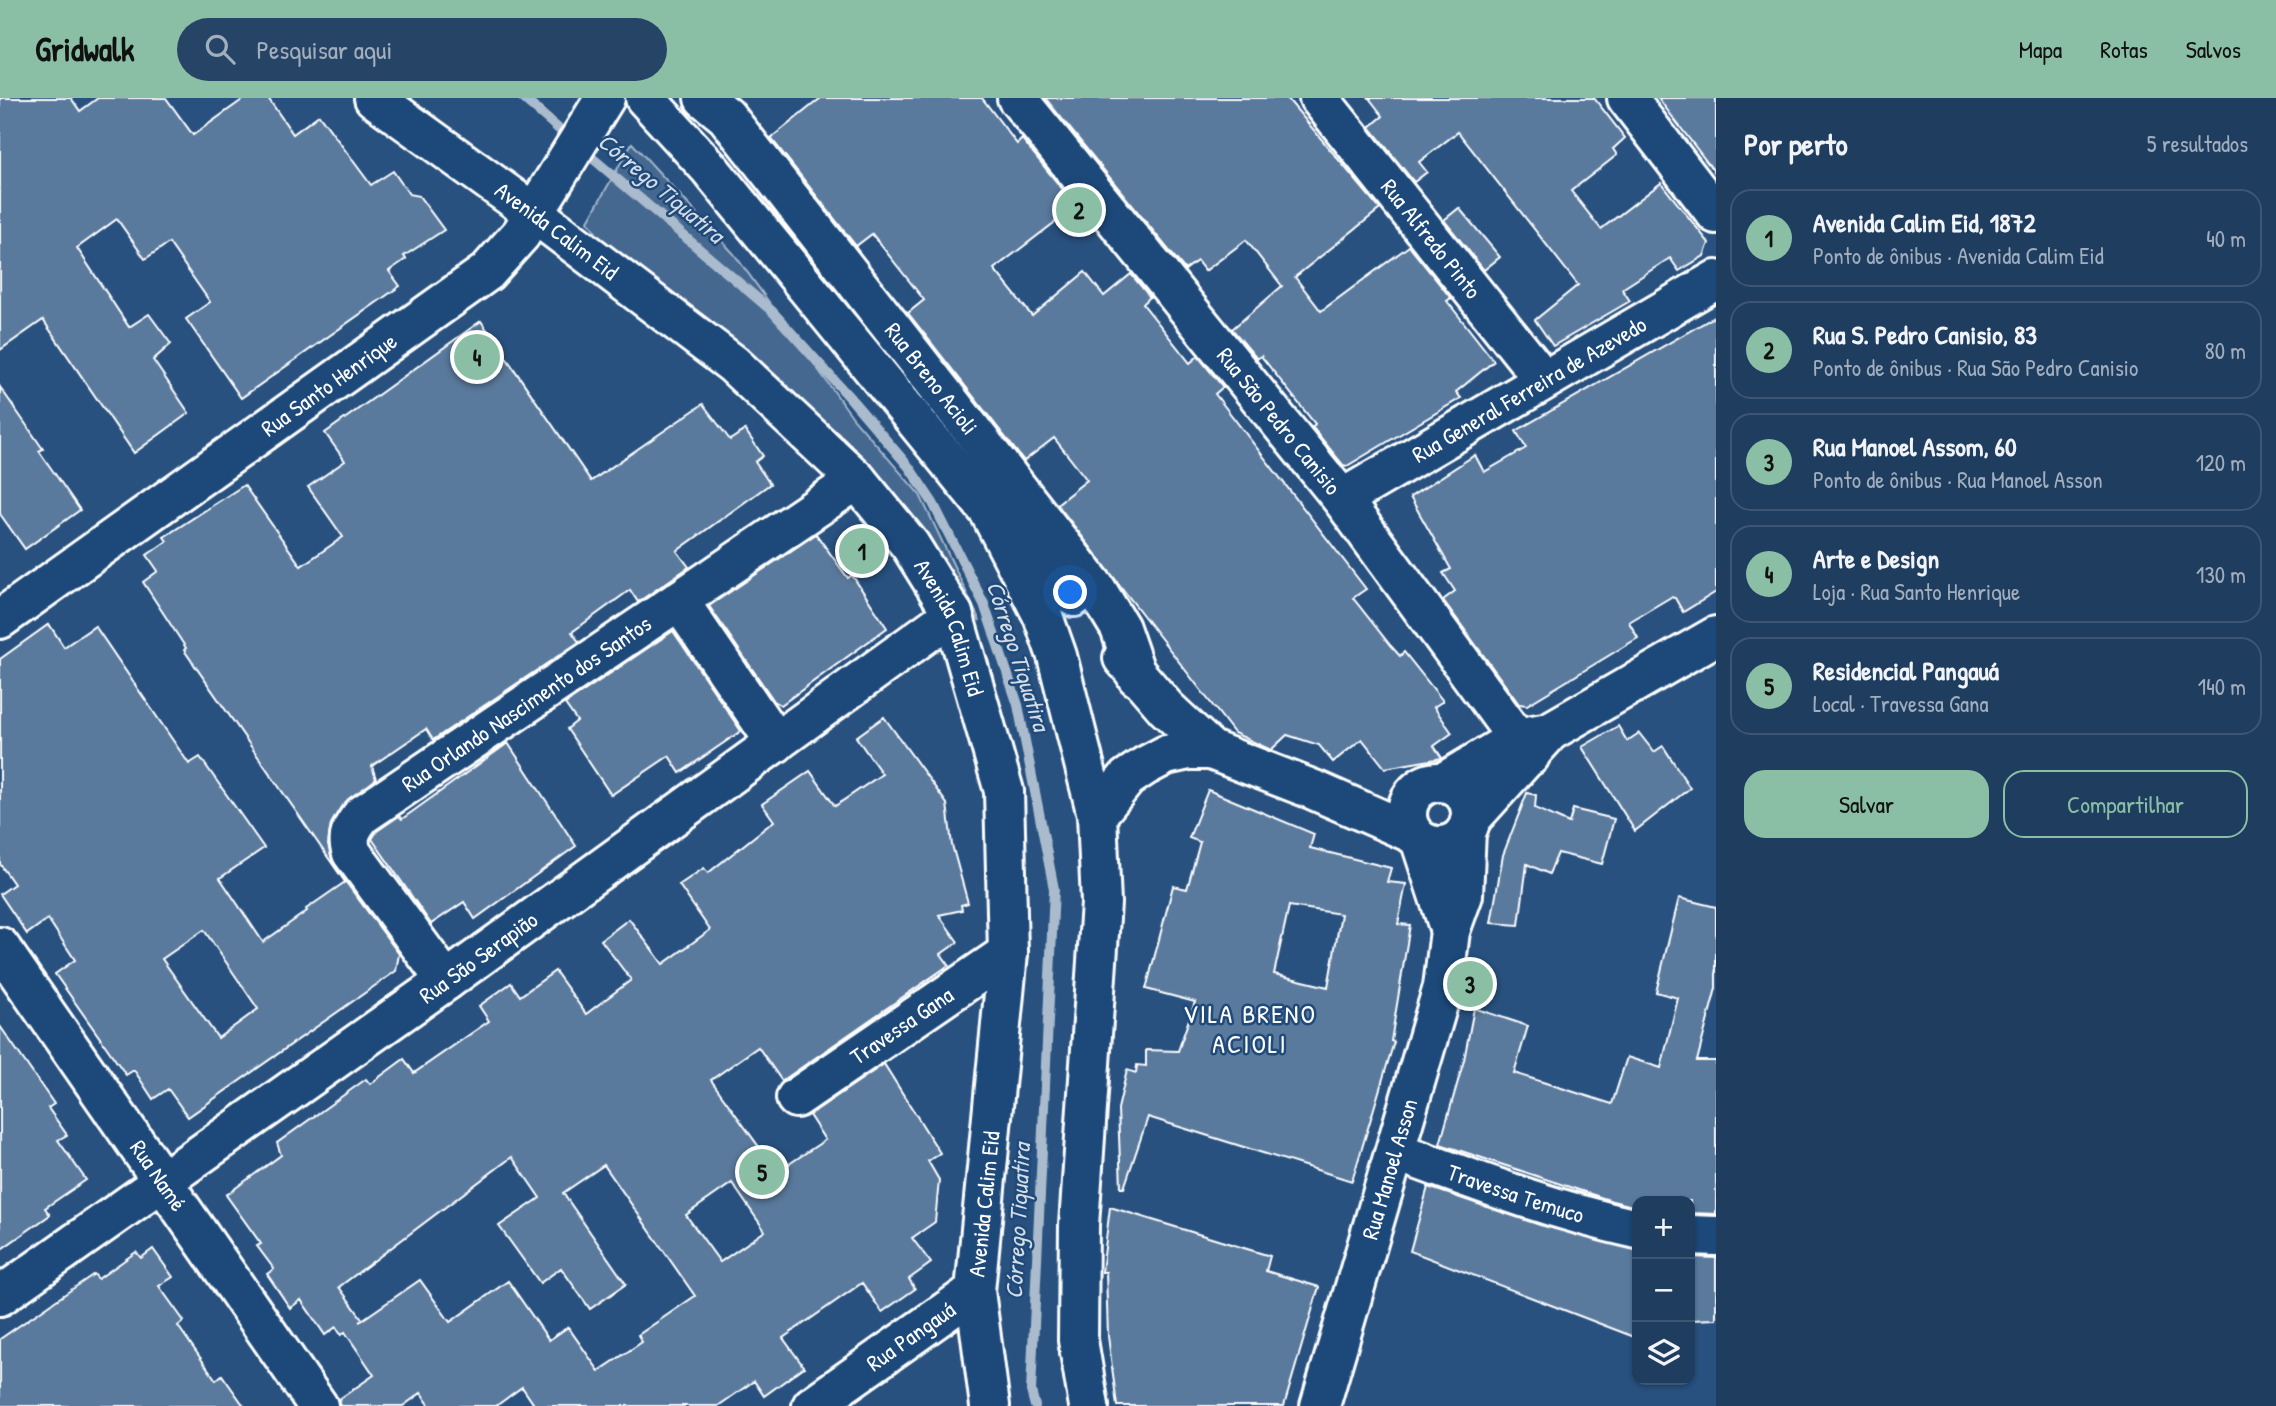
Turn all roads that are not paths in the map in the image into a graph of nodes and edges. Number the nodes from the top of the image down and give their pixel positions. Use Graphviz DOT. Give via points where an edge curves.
graph roads {
  1 [pos="374,98"];
  2 [pos="645,98"];
  3 [pos="704,98"];
  4 [pos="1017,98"];
  5 [pos="1319,98"];
  6 [pos="1627,98"];
  7 [pos="599,108"];
  8 [pos="543,201"];
  9 [pos="1716,214"];
  10 [pos="1716,280"];
  11 [pos="1543,379"];
  12 [pos="857,480"];
  13 [pos="1342,499"];
  14 [pos="989,510"];
  15 [pos="679,601"];
  16 [pos="953,614"];
  17 [pos="0,619"];
  18 [pos="1716,636"];
  19 [pos="1138,677"];
  20 [pos="1532,742"];
  21 [pos="776,743"];
  22 [pos="1211,750"];
  23 [pos="1432,785"];
  24 [pos="1314,790"];
  25 [pos="1097,815"];
  26 [pos="1468,825"];
  27 [pos="1417,837"];
  28 [pos="1451,931"];
  29 [pos="0,947"];
  30 [pos="1009,953"];
  31 [pos="446,981"];
  32 [pos="796,1098"];
  33 [pos="1397,1152"];
  34 [pos="163,1181"];
  35 [pos="1632,1228"];
  36 [pos="1695,1235"];
  37 [pos="1716,1236"];
  38 [pos="975,1291"];
  39 [pos="0,1296"];
  40 [pos="318,1406"];
  41 [pos="812,1406"];
  42 [pos="990,1406"];
  43 [pos="1089,1406"];
  44 [pos="1320,1406"];
  1 -- 8 [label="street, Avenida Calim Eid"];
  2 -- 14 [label="street" via="710,169"];
  3 -- 19 [label="street, Rua Breno Acioli" via="726,116 1097,590 1120,628"];
  4 -- 13 [label="street, Rua São Pedro Canisio"];
  5 -- 11 [label="street, Rua Alfredo Pinto"];
  6 -- 9 [label="street"];
  7 -- 8 [label="street, Rua Santo Henrique"];
  8 -- 12 [label="street, Avenida Calim Eid" via="733,364"];
  8 -- 17 [label="street, Rua Santo Henrique" via="487,272"];
  10 -- 11 [label="street, Rua General Ferreira de Azevedo"];
  11 -- 13 [label="street, Rua General Ferreira de Azevedo"];
  12 -- 15 [label="street, Rua Orlando Nascimento dos Santos"];
  12 -- 16 [label="street, Avenida Calim Eid" via="910,545"];
  13 -- 20 [label="street, Rua São Pedro Canisio"];
  14 -- 19 [label="street, Rua Breno Acioli" via="1054,573"];
  14 -- 25 [label="street" via="1043,616 1058,656"];
  15 -- 21 [label="street"];
  15 -- 31 [label="street, Rua Orlando Nascimento dos Santos" via="362,815 351,829 348,844 352,853"];
  16 -- 21 [label="street, Rua São Serapião"];
  16 -- 30 [label="street, Avenida Calim Eid" via="1004,791"];
  18 -- 20 [label="street, Rua Breno Acioli"];
  19 -- 22 [label="street, Rua Breno Acioli"];
  20 -- 23 [label="street, Rua Breno Acioli"];
  20 -- 26 [label="street, Rua Breno Acioli"];
  21 -- 31 [label="street, Rua São Serapião"];
  22 -- 24 [label="street, Rua Breno Acioli"];
  22 -- 25 [label="street, Rua Breno Acioli" via="1178,752 1145,766 1127,778"];
  23 -- 24 [label="street, Rua Breno Acioli" via="1388,792"];
  23 -- 26 [label="street" via="1465,796"];
  23 -- 27 [label="street" via="1411,797 1406,809"];
  24 -- 27 [label="street, Rua Breno Acioli"];
  25 -- 43 [label="street" via="1101,903 1079,1225 1078,1340"];
  26 -- 27 [label="street" via="1458,840 1446,845"];
  26 -- 28 [label="street, Rua Manoel Asson" via="1463,895"];
  27 -- 28 [label="street, Rua Manoel Asson"];
  28 -- 33 [label="street, Rua Manoel Asson" via="1443,987"];
  29 -- 34 [label="street, Rua Namé"];
  30 -- 32 [label="street, Travessa Gana"];
  30 -- 38 [label="street, Avenida Calim Eid"];
  31 -- 34 [label="street, Rua São Serapião"];
  33 -- 35 [label="street, Travessa Temuco"];
  33 -- 44 [label="street, Rua Manoel Asson"];
  34 -- 39 [label="street, Rua São Serapião"];
  34 -- 40 [label="street, Rua Namé"];
  36 -- 37 [label="street"];
  38 -- 41 [label="street, Rua Pangauá"];
  38 -- 42 [label="street, Avenida Calim Eid"];
}
